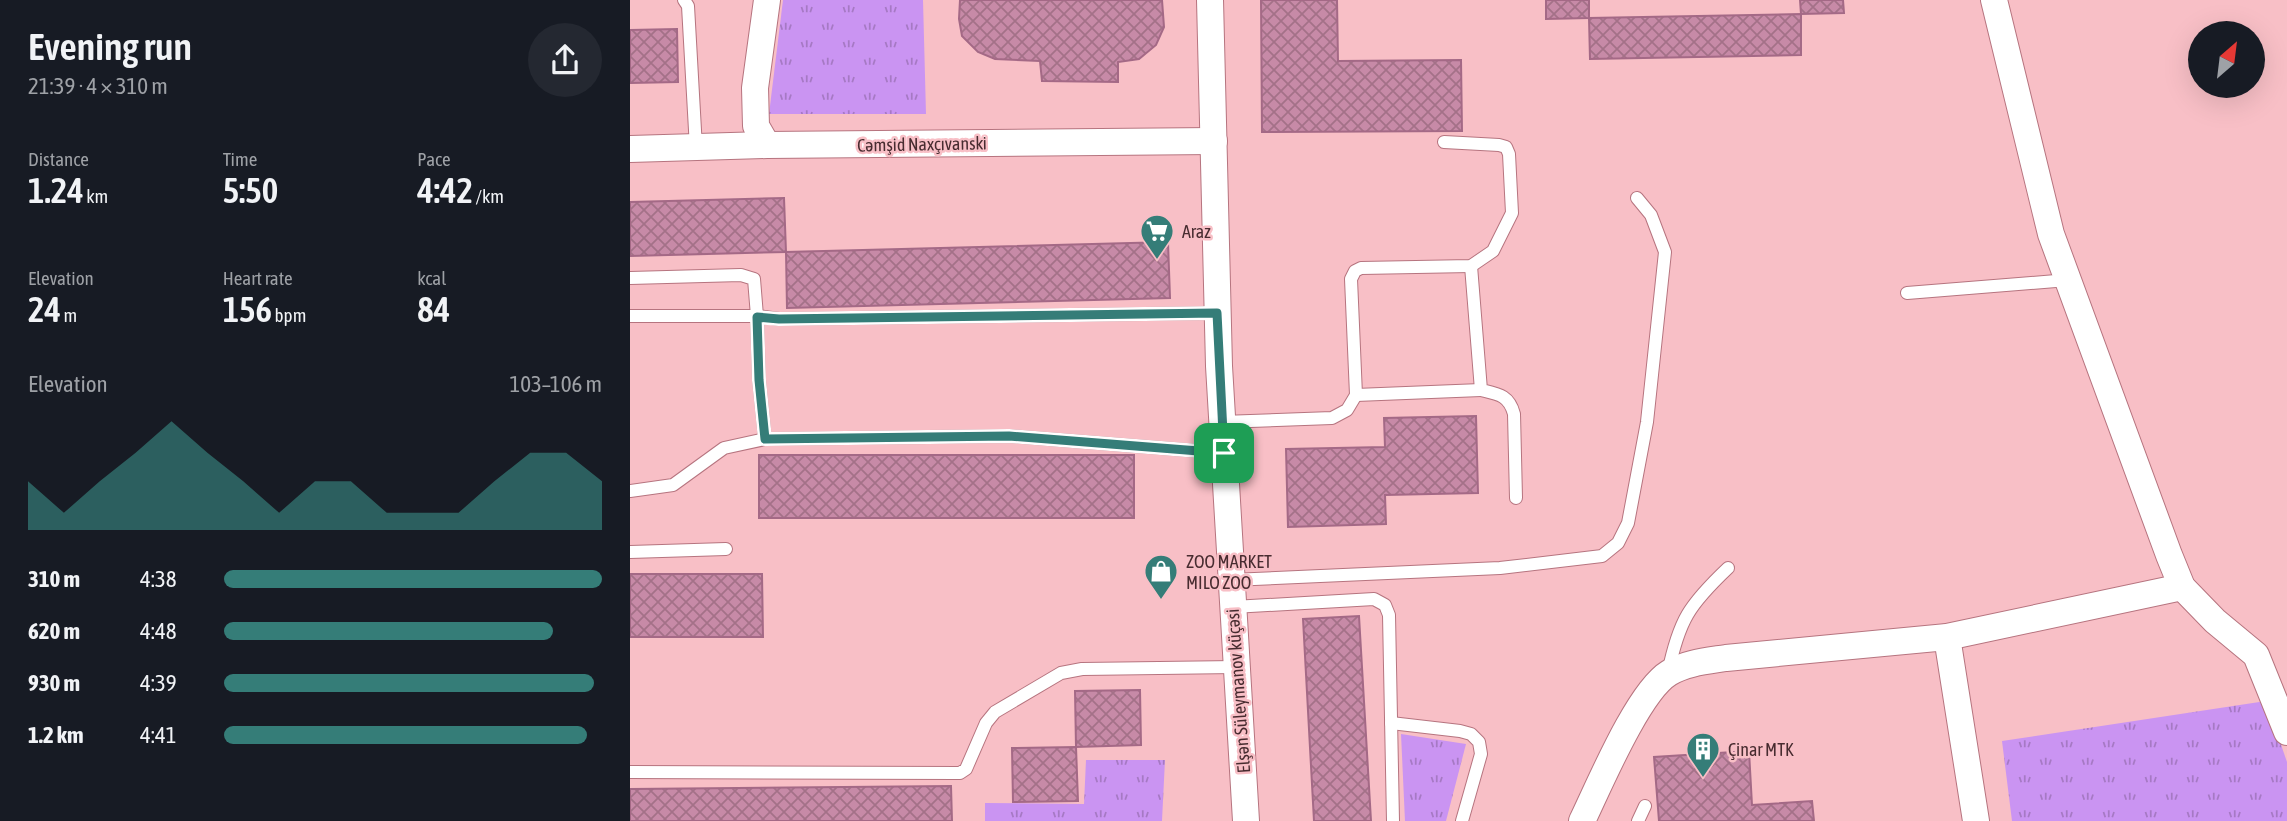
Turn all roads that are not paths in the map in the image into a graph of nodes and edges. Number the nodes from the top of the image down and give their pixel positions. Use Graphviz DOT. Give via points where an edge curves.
graph roads {
  1 [pos="684,0"];
  2 [pos="767,0"];
  3 [pos="1210,0"];
  4 [pos="1994,0"];
  5 [pos="1213,141"];
  6 [pos="1444,142"];
  7 [pos="767,145"];
  8 [pos="696,148"];
  9 [pos="630,149"];
  10 [pos="1637,198"];
  11 [pos="1471,266"];
  12 [pos="630,278"];
  13 [pos="2068,280"];
  14 [pos="1907,293"];
  15 [pos="1217,313"];
  16 [pos="630,316"];
  17 [pos="757,317"];
  18 [pos="1481,390"];
  19 [pos="1356,395"];
  20 [pos="1222,422"];
  21 [pos="765,439"];
  22 [pos="1224,453"];
  23 [pos="630,491"];
  24 [pos="1516,498"];
  25 [pos="726,549"];
  26 [pos="630,552"];
  27 [pos="1728,568"];
  28 [pos="1230,580"];
  29 [pos="2182,587"];
  30 [pos="1232,607"];
  31 [pos="1947,637"];
  32 [pos="1236,667"];
  33 [pos="1667,674"];
  34 [pos="1391,723"];
  35 [pos="2287,732"];
  36 [pos="630,772"];
  37 [pos="1645,806"];
  38 [pos="1246,821"];
  39 [pos="1393,821"];
  40 [pos="1462,821"];
  41 [pos="1582,821"];
  42 [pos="1638,821"];
  43 [pos="1976,821"];
  1 -- 8 [label="lane" via="688,6"];
  2 -- 7 [label="street" via="755,88 756,126"];
  3 -- 5 [label="street, Elşən Süleymanov küçəsi"];
  4 -- 13 [label="street" via="2051,234"];
  5 -- 7 [label="street, Cəmşid Naxçıvanski"];
  5 -- 15 [label="street, Elşən Süleymanov küçəsi"];
  6 -- 11 [label="lane" via="1499,145 1509,154 1512,214 1493,251"];
  7 -- 8 [label="street, Cəmşid Naxçıvanski"];
  8 -- 9 [label="street, Cəmşid Naxçıvanski"];
  10 -- 28 [label="lane" via="1651,215 1665,252 1647,422 1628,523 1618,543 1602,556 1500,568"];
  11 -- 18 [label="lane"];
  11 -- 19 [label="lane" via="1354,271"];
  12 -- 17 [label="lane" via="741,275 754,279"];
  13 -- 14 [label="lane"];
  13 -- 29 [label="street"];
  15 -- 17 [label="lane"];
  15 -- 20 [label="street, Elşən Süleymanov küçəsi"];
  16 -- 17 [label="lane"];
  17 -- 21 [label="lane"];
  18 -- 19 [label="lane"];
  18 -- 24 [label="lane" via="1504,396 1511,403"];
  19 -- 20 [label="lane" via="1347,410 1332,418"];
  20 -- 22 [label="street, Elşən Süleymanov küçəsi"];
  21 -- 22 [label="lane" via="1009,436"];
  21 -- 23 [label="lane" via="724,448 673,485"];
  22 -- 28 [label="street, Elşən Süleymanov küçəsi"];
  25 -- 26 [label="lane"];
  27 -- 33 [label="lane" via="1697,597 1686,615"];
  28 -- 30 [label="street, Elşən Süleymanov küçəsi"];
  29 -- 31 [label="street"];
  29 -- 35 [label="street" via="2256,654"];
  30 -- 32 [label="street, Elşən Süleymanov küçəsi"];
  30 -- 34 [label="lane" via="1374,599 1385,605"];
  31 -- 33 [label="street" via="1726,658 1693,663"];
  31 -- 43 [label="street"];
  32 -- 36 [label="lane" via="1061,673 995,712 960,773"];
  32 -- 38 [label="street, Elşən Süleymanov küçəsi"];
  33 -- 41 [label="street" via="1625,732"];
  34 -- 39 [label="lane"];
  34 -- 40 [label="lane" via="1460,731 1479,742 1481,754"];
  37 -- 42 [label="lane"];
}
